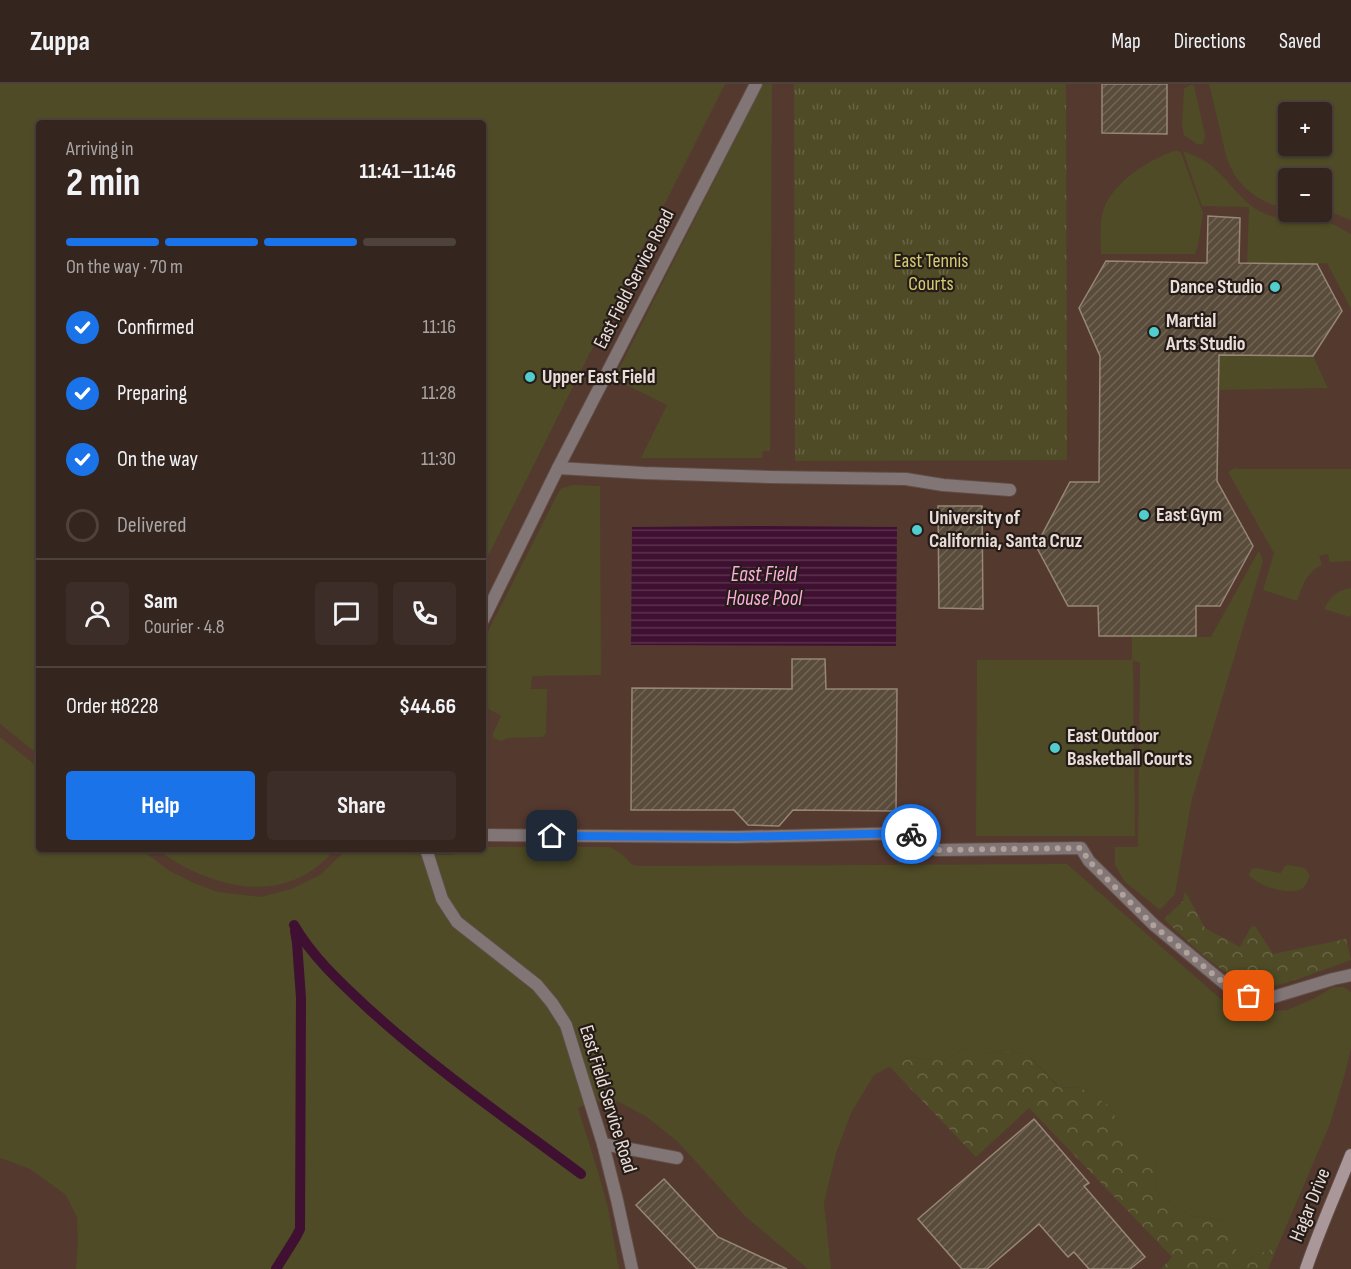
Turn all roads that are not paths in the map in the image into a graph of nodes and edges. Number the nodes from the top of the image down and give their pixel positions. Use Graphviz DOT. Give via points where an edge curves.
graph roads {
  1 [pos="756,84"];
  2 [pos="558,468"];
  3 [pos="1010,490"];
  4 [pos="486,614"];
  5 [pos="486,835"];
  6 [pos="427,852"];
  7 [pos="1351,975"];
  8 [pos="603,1144"];
  9 [pos="1351,1155"];
  10 [pos="677,1158"];
  11 [pos="632,1269"];
  12 [pos="1306,1269"];
  1 -- 2 [label="street, East Field Service Road"];
  2 -- 3 [label="street" via="906,479"];
  2 -- 4 [label="street, East Field Service Road"];
  5 -- 7 [label="street" via="737,837 909,833 937,850 1081,848 1089,861 1154,926 1242,994 1267,999"];
  6 -- 8 [label="street, East Field Service Road" via="442,899 458,922 537,985 566,1025"];
  8 -- 10 [label="street"];
  8 -- 11 [label="street, East Field Service Road"];
  9 -- 12 [label="main road, Hagar Drive"];
}
